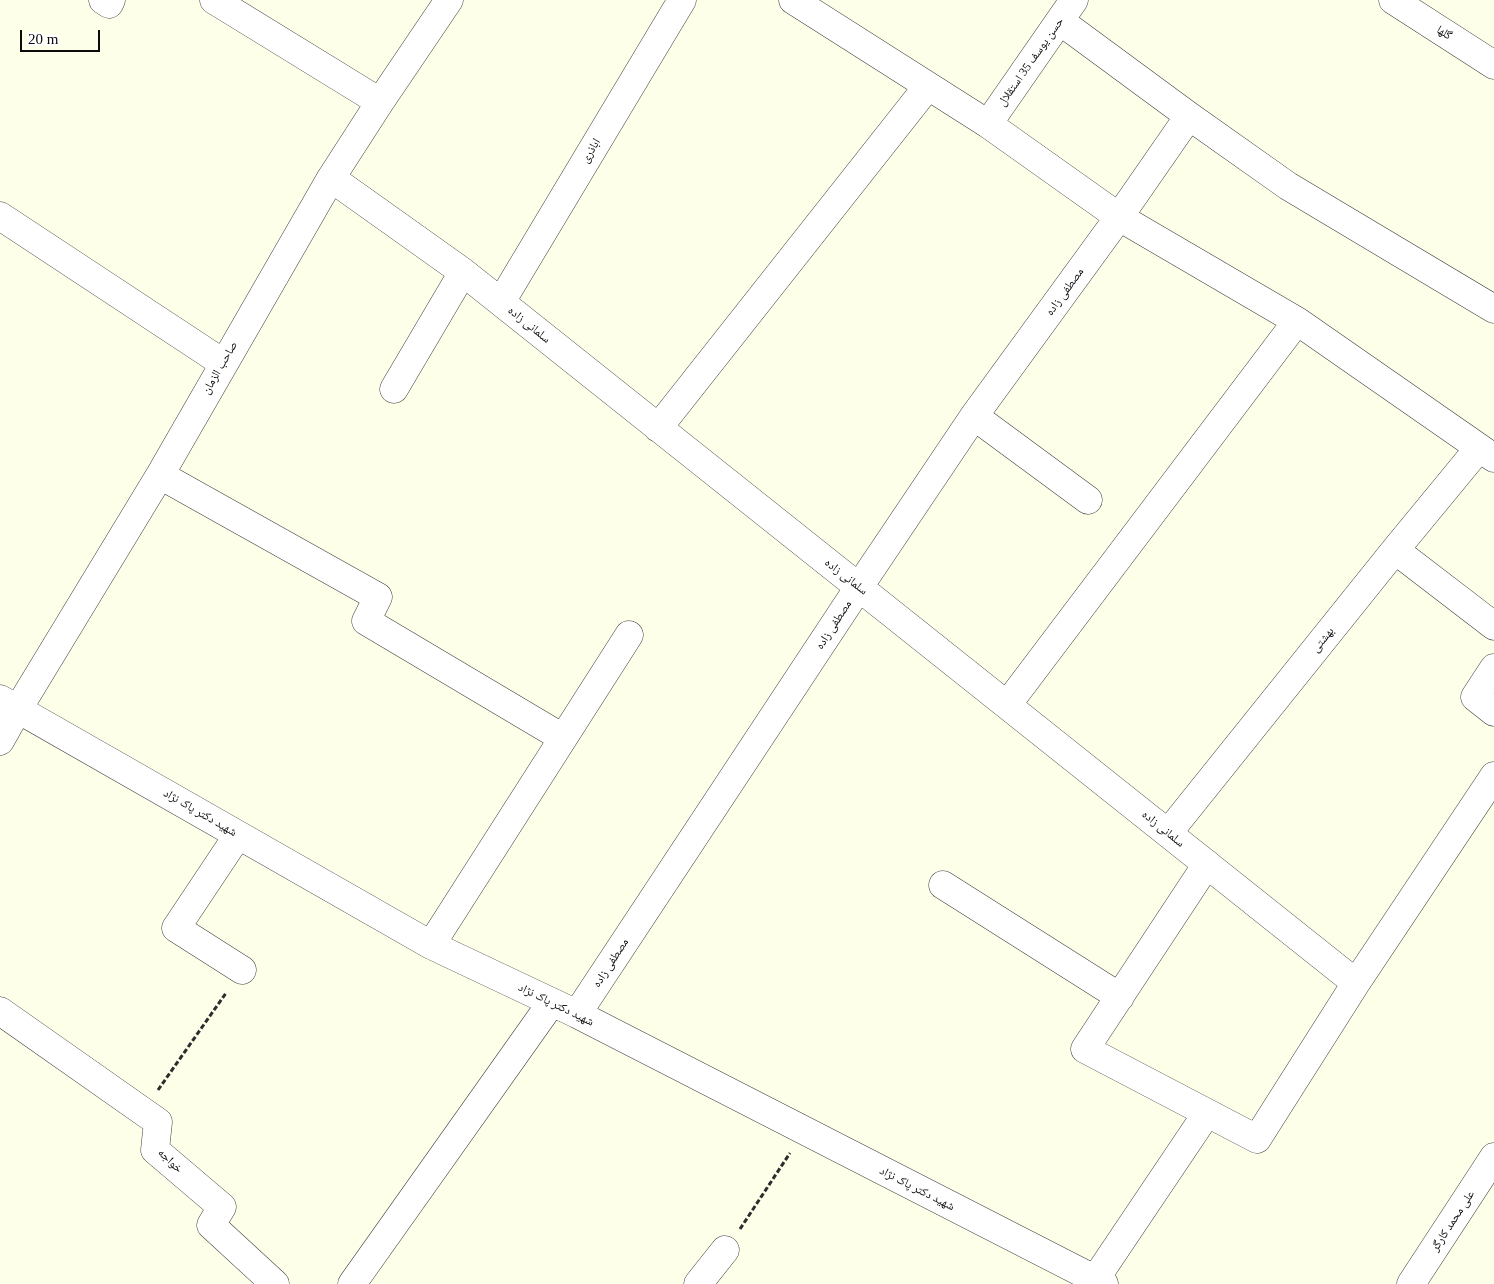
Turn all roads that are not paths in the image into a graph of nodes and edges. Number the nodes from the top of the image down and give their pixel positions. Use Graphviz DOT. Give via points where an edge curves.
graph roads {
  1 [pos="103,0"];
  2 [pos="111,0"];
  3 [pos="214,0"];
  4 [pos="449,0"];
  5 [pos="792,0"];
  6 [pos="1393,0"];
  7 [pos="679,1"];
  8 [pos="1067,11"];
  9 [pos="1494,66"];
  10 [pos="928,86"];
  11 [pos="380,102"];
  12 [pos="1189,116"];
  13 [pos="988,124"];
  14 [pos="332,178"];
  15 [pos="0,216"];
  16 [pos="1119,217"];
  17 [pos="463,272"];
  18 [pos="501,302"];
  19 [pos="1494,309"];
  20 [pos="1297,321"];
  21 [pos="223,363"];
  22 [pos="394,388"];
  23 [pos="974,416"];
  24 [pos="658,428"];
  25 [pos="1486,453"];
  26 [pos="160,474"];
  27 [pos="1088,500"];
  28 [pos="1395,550"];
  29 [pos="859,587"];
  30 [pos="1494,626"];
  31 [pos="629,635"];
  32 [pos="1494,668"];
  33 [pos="9,704"];
  34 [pos="1008,706"];
  35 [pos="1494,712"];
  36 [pos="563,738"];
  37 [pos="0,742"];
  38 [pos="1494,776"];
  39 [pos="1168,833"];
  40 [pos="238,835"];
  41 [pos="1207,864"];
  42 [pos="943,885"];
  43 [pos="432,945"];
  44 [pos="242,970"];
  45 [pos="1356,983"];
  46 [pos="1120,997"];
  47 [pos="552,1002"];
  48 [pos="0,1011"];
  49 [pos="577,1014"];
  50 [pos="1208,1113"];
  51 [pos="1494,1157"];
  52 [pos="725,1250"];
  53 [pos="1097,1283"];
  54 [pos="275,1284"];
  55 [pos="352,1284"];
  56 [pos="698,1284"];
  57 [pos="1411,1284"];
  1 -- 2 [label="street" via="109,4"];
  3 -- 11 [label="street"];
  4 -- 11 [label="street, صاحب الزمان"];
  5 -- 10 [label="street"];
  6 -- 9 [label="street, گلها"];
  7 -- 18 [label="street, اباذری"];
  8 -- 12 [label="street"];
  8 -- 13 [label="street, حسن یوسف 35 استقلال"];
  10 -- 13 [label="street"];
  10 -- 24 [label="street"];
  11 -- 14 [label="street, صاحب الزمان"];
  12 -- 16 [label="street, مصطفی زاده"];
  12 -- 19 [label="street" via="1288,186"];
  13 -- 16 [label="street"];
  14 -- 17 [label="street, سلمانی زاده"];
  14 -- 21 [label="street, صاحب الزمان"];
  15 -- 21 [label="street"];
  16 -- 20 [label="street"];
  16 -- 23 [label="street, مصطفی زاده"];
  17 -- 18 [label="street, سلمانی زاده"];
  17 -- 22 [label="street"];
  18 -- 24 [label="street, سلمانی زاده"];
  20 -- 25 [label="street"];
  20 -- 34 [label="street"];
  21 -- 26 [label="street, صاحب الزمان"];
  23 -- 27 [label="street"];
  23 -- 29 [label="street, مصطفی زاده"];
  24 -- 29 [label="street, سلمانی زاده"];
  25 -- 28 [label="street, بهشتی"];
  26 -- 33 [label="street, صاحب الزمان"];
  26 -- 36 [label="street" via="378,597 366,621"];
  28 -- 30 [label="street"];
  28 -- 39 [label="street, بهشتی"];
  29 -- 34 [label="street, سلمانی زاده"];
  29 -- 49 [label="street, مصطفی زاده"];
  31 -- 36 [label="street"];
  32 -- 35 [label="street" via="1475,697"];
  33 -- 37 [label="street, صاحب الزمان"];
  33 -- 40 [label="street, شهید دکتر پاک نژاد"];
  34 -- 39 [label="street, سلمانی زاده"];
  36 -- 43 [label="street"];
  38 -- 45 [label="street"];
  39 -- 41 [label="street, سلمانی زاده"];
  40 -- 43 [label="street, شهید دکتر پاک نژاد"];
  40 -- 44 [label="street" via="176,928"];
  41 -- 45 [label="street, سلمانی زاده"];
  41 -- 46 [label="street"];
  42 -- 46 [label="street"];
  43 -- 47 [label="street, شهید دکتر پاک نژاد"];
  45 -- 50 [label="street" via="1257,1139"];
  46 -- 50 [label="street" via="1085,1049"];
  47 -- 49 [label="street, شهید دکتر پاک نژاد"];
  47 -- 55 [label="street"];
  48 -- 54 [label="street, خواجه" via="158,1122 155,1150 222,1207 210,1225"];
  49 -- 53 [label="street, شهید دکتر پاک نژاد"];
  50 -- 53 [label="street"];
  51 -- 57 [label="street, علی محمد کارگر"];
  52 -- 56 [label="street"];
}
